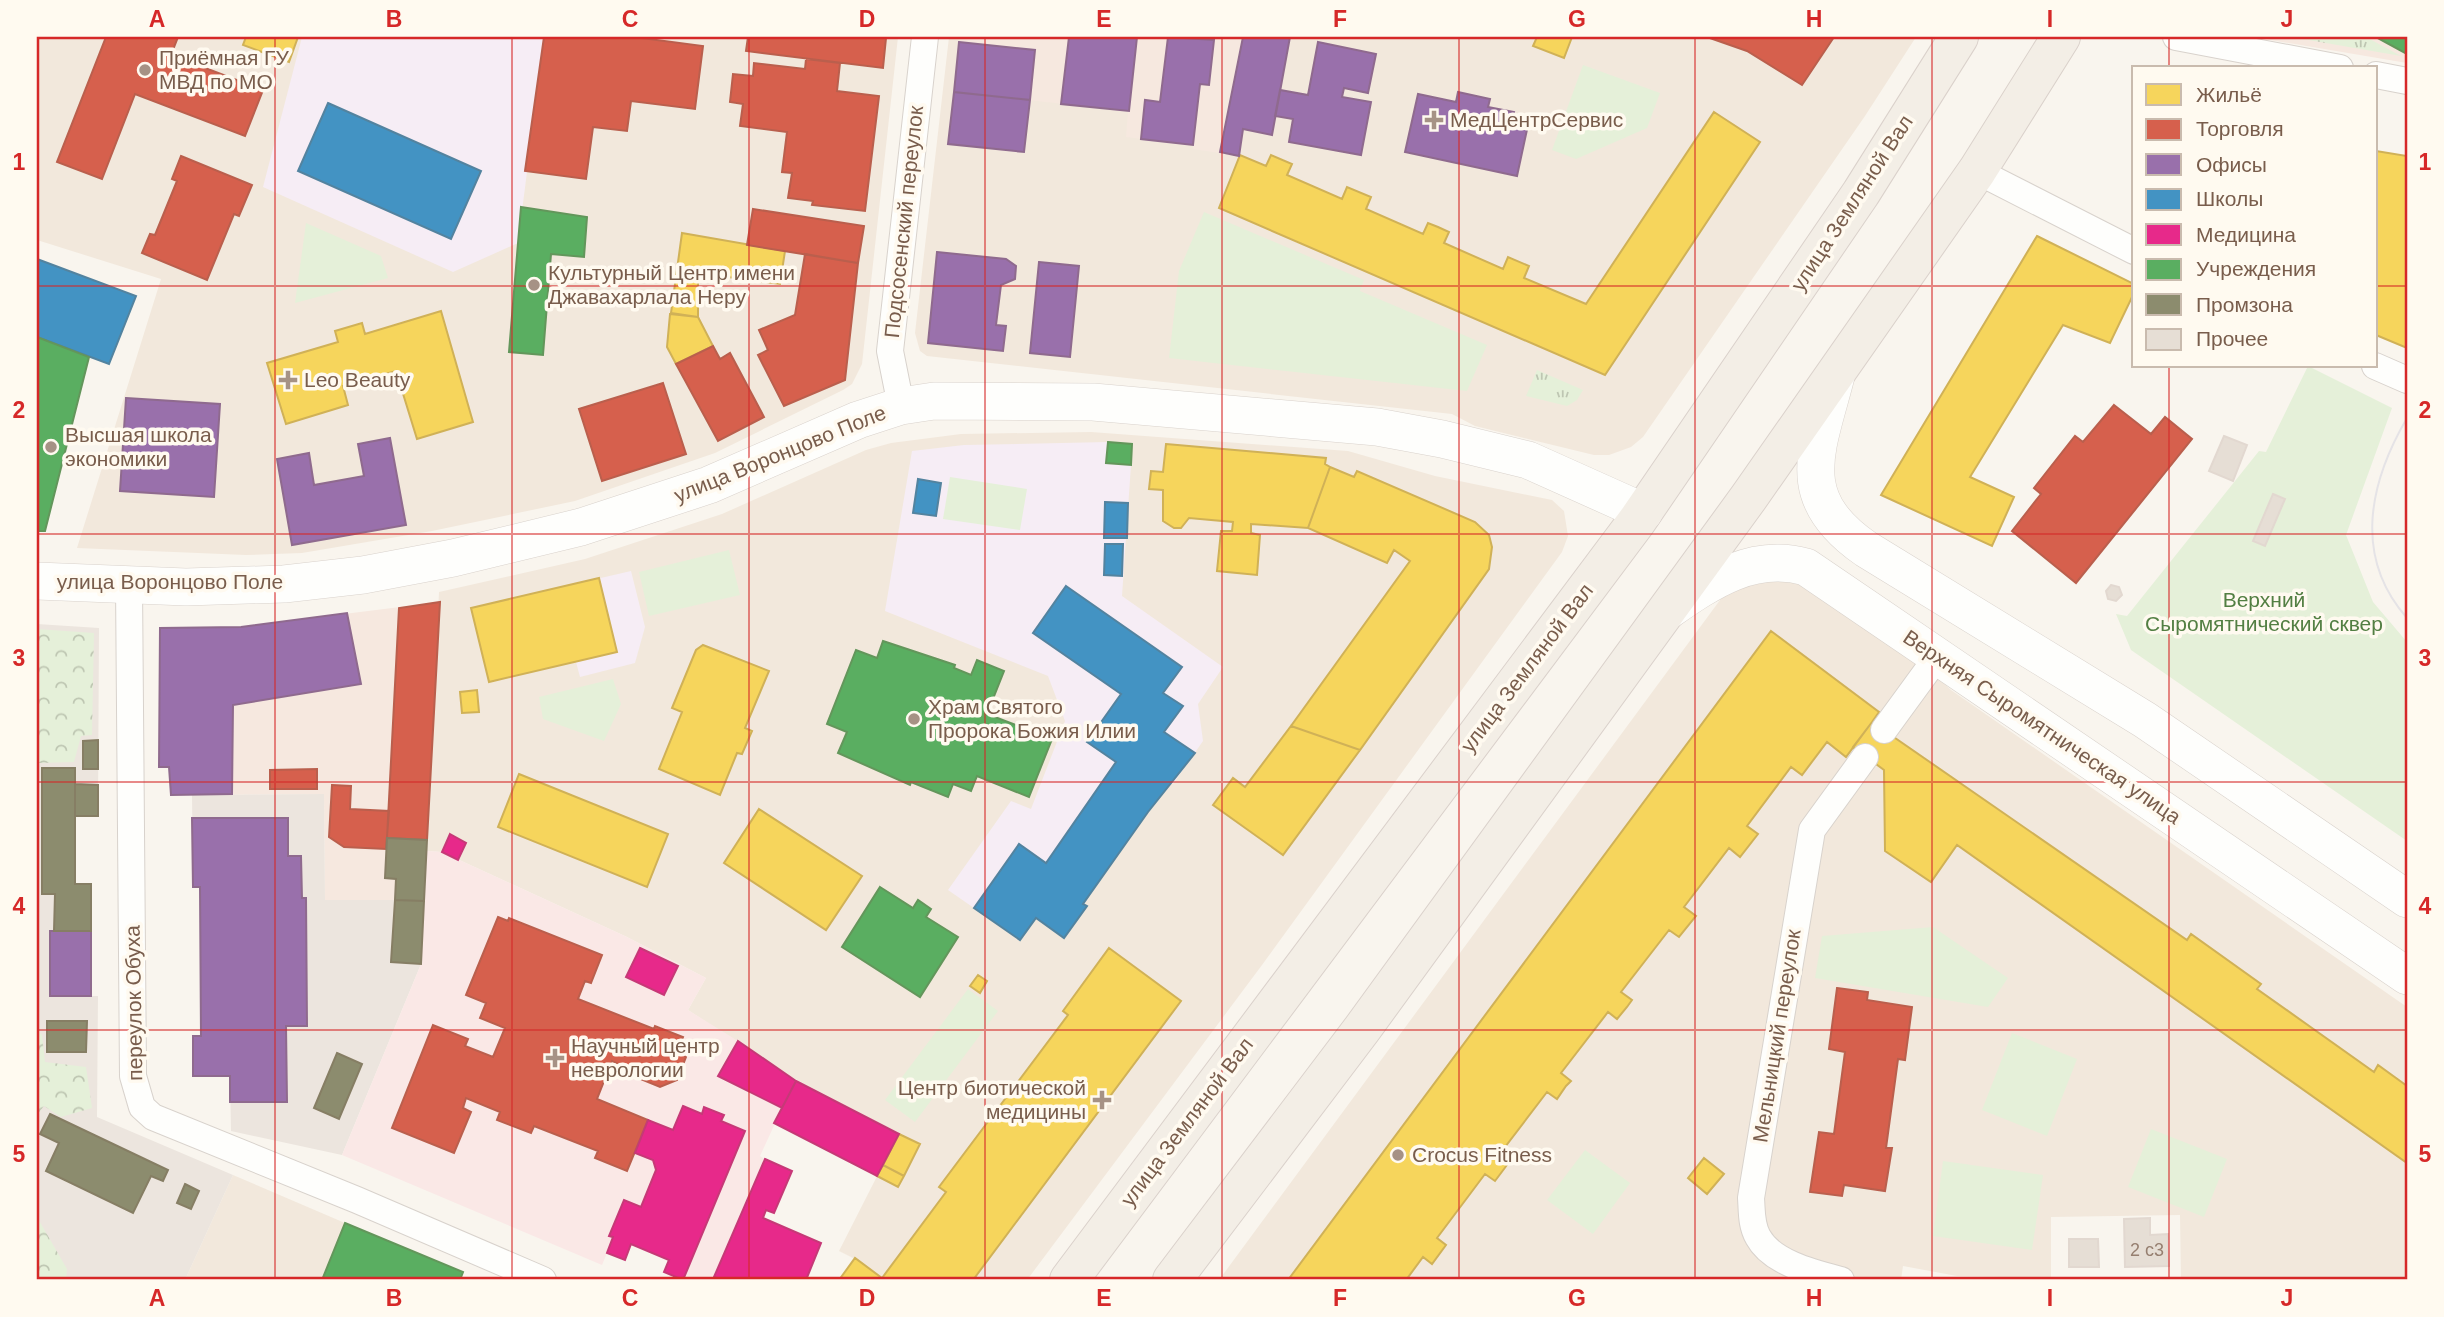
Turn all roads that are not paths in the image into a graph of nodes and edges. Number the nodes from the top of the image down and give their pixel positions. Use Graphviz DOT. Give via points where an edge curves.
graph roads {
  1 [pos="925,37"];
  2 [pos="1959,37"];
  3 [pos="2061,37"];
  4 [pos="2175,37"];
  5 [pos="2329,66"];
  6 [pos="2378,75"];
  7 [pos="2407,81"];
  8 [pos="1978,170"];
  9 [pos="2132,250"];
  10 [pos="1839,365"];
  11 [pos="901,406"];
  12 [pos="1644,512"];
  13 [pos="37,581"];
  14 [pos="129,585"];
  15 [pos="1664,613"];
  16 [pos="1938,656"];
  17 [pos="1884,730"];
  18 [pos="1865,757"];
  19 [pos="2407,899"];
  20 [pos="2407,976"];
  21 [pos="543,1280"];
  22 [pos="1069,1280"];
  23 [pos="1172,1280"];
  24 [pos="1841,1280"];
  1 -- 11 [label="street, Подсосенский переулок" via="890,351"];
  2 -- 12 [label="main road, улица Земляной Вал" via="1861,193"];
  3 -- 8 [label="main road"];
  4 -- 5 [label="street"];
  6 -- 7 [label="street"];
  8 -- 9 [label="street"];
  8 -- 10 [label="main road"];
  10 -- 15 [label="main road"];
  10 -- 19 [label="main road" via="1815,472 1825,510 1836,526 1875,555 2145,720"];
  11 -- 12 [label="main road, улица Воронцово Поле" via="934,401 1046,400 1377,427 1528,460"];
  11 -- 14 [label="main road, улица Воронцово Поле" via="709,485 581,527 453,558 284,584"];
  12 -- 22 [label="main road, улица Земляной Вал"];
  13 -- 14 [label="main road, улица Воронцово Поле"];
  14 -- 21 [label="street, переулок Обуха" via="133,1076 142,1107 153,1117"];
  15 -- 16 [label="main road, Верхняя Сыромятническая улица" via="1704,585 1735,571 1768,561 1790,563 1807,568"];
  15 -- 23 [label="main road" via="1362,1029"];
  16 -- 17 [label="street"];
  16 -- 20 [label="main road, Верхняя Сыромятническая улица"];
  18 -- 24 [label="street, Мельницкий переулок" via="1812,830 1751,1198 1758,1237 1774,1253 1807,1271"];
}
